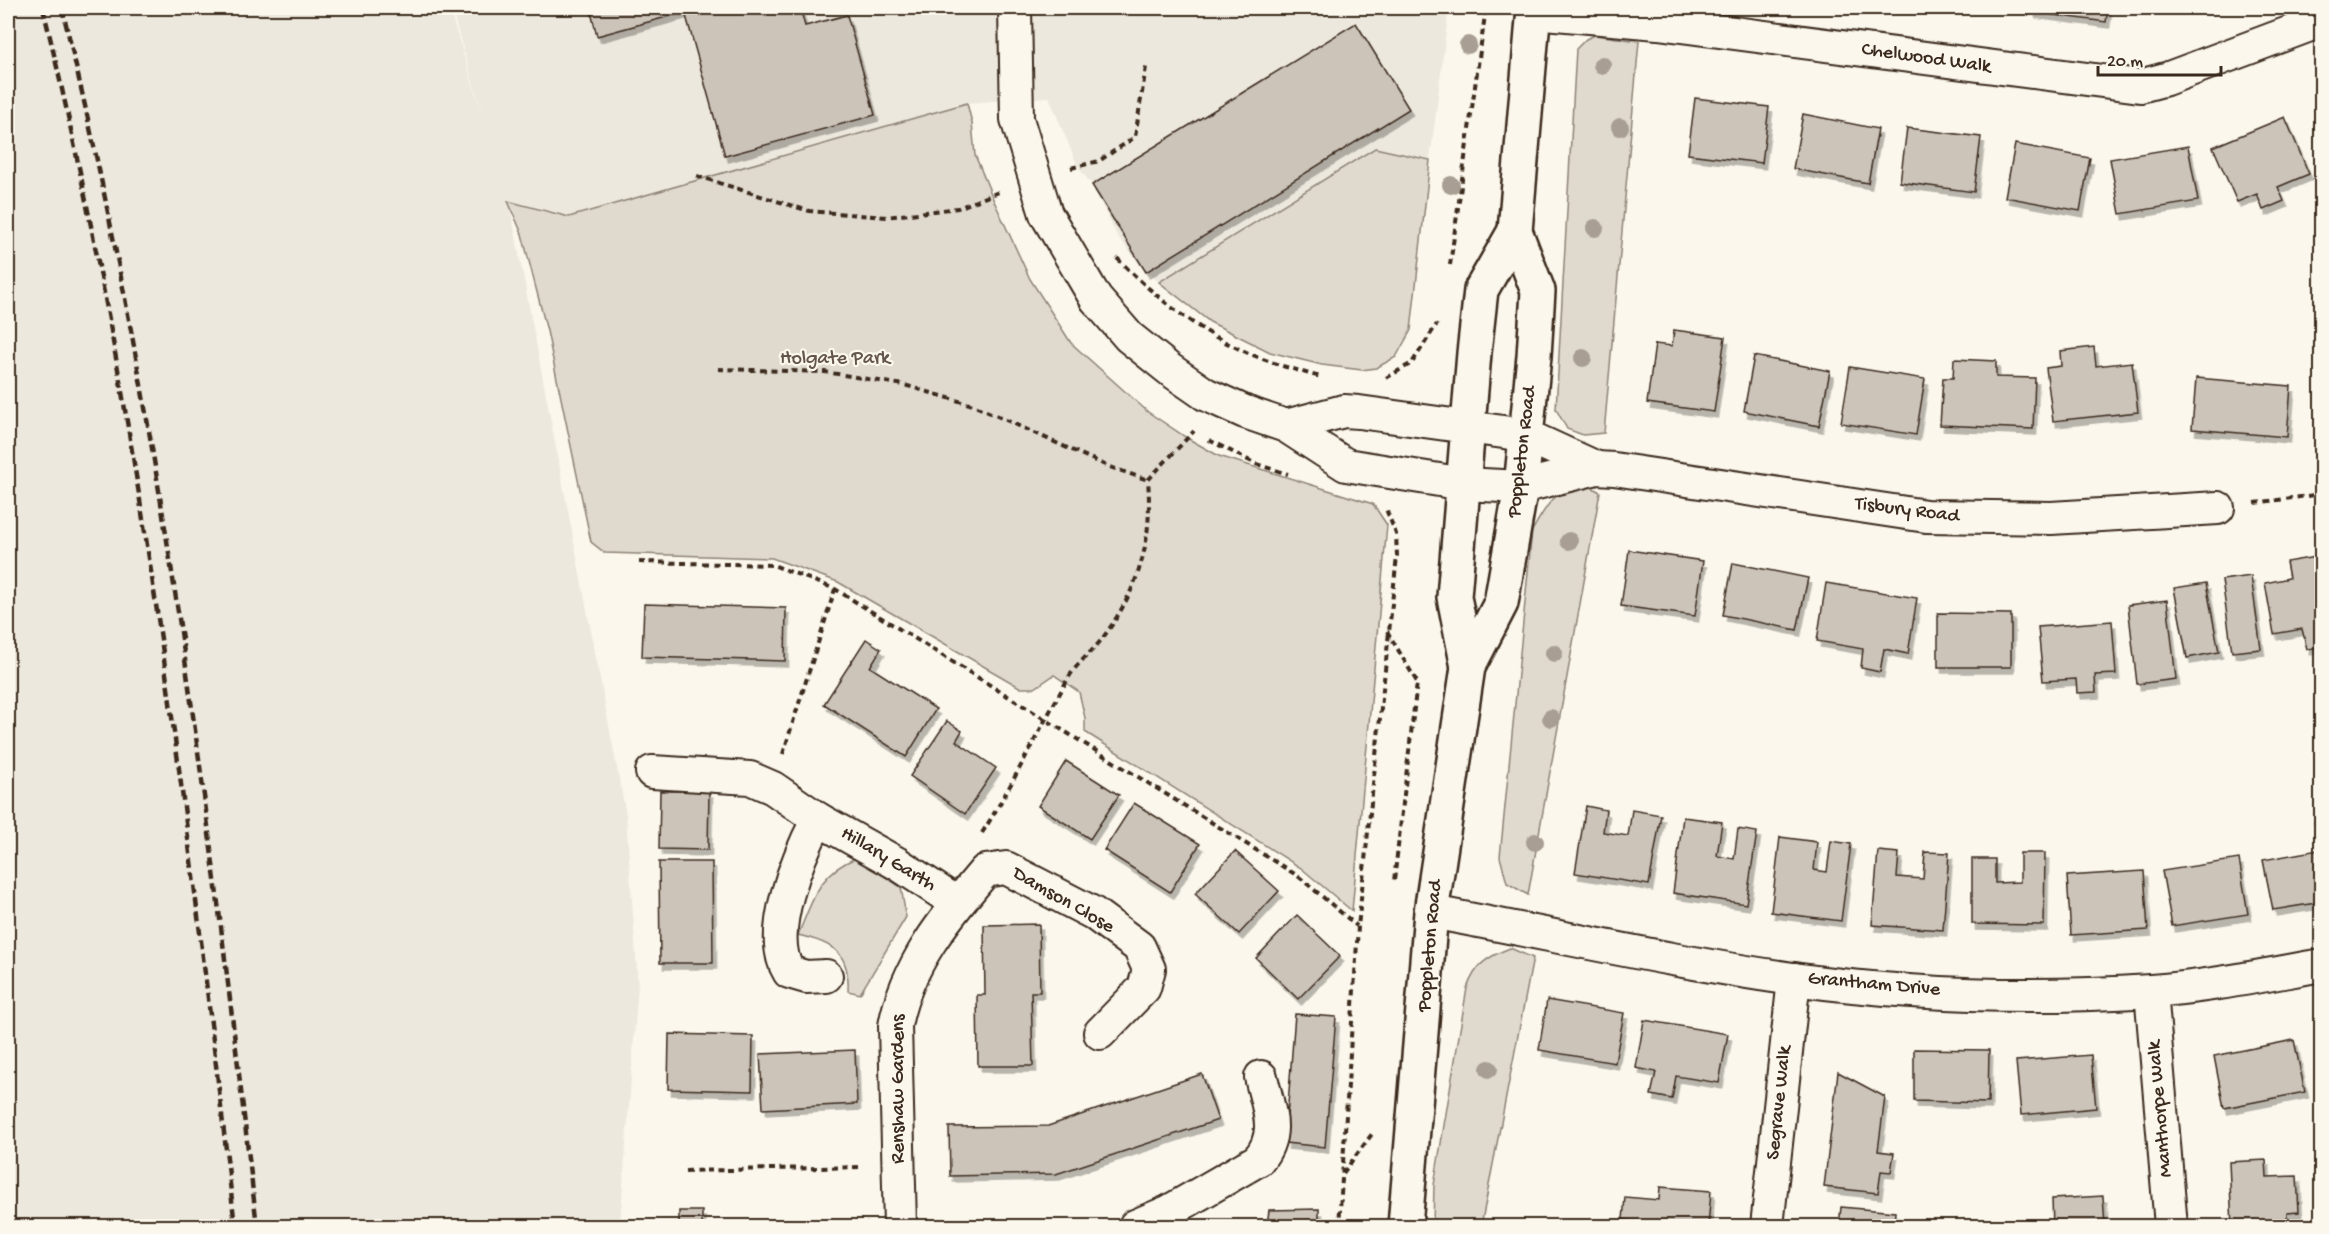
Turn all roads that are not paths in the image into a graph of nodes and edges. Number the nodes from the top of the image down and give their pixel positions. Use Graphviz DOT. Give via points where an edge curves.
graph roads {
  1 [pos="1015,8"];
  2 [pos="1533,10"];
  3 [pos="2310,25"];
  4 [pos="1515,231"];
  5 [pos="1286,426"];
  6 [pos="1468,428"];
  7 [pos="1525,435"];
  8 [pos="1597,468"];
  9 [pos="1464,484"];
  10 [pos="1521,487"];
  11 [pos="2218,508"];
  12 [pos="1468,667"];
  13 [pos="652,772"];
  14 [pos="818,819"];
  15 [pos="981,856"];
  16 [pos="957,903"];
  17 [pos="1431,912"];
  18 [pos="2322,965"];
  19 [pos="826,976"];
  20 [pos="1794,979"];
  21 [pos="2151,991"];
  22 [pos="1100,1033"];
  23 [pos="1261,1077"];
  24 [pos="900,1227"];
  25 [pos="1135,1227"];
  26 [pos="1405,1227"];
  27 [pos="1767,1227"];
  28 [pos="2171,1227"];
  1 -- 5 [label="street, Tisbury Road" via="1017,119 1047,214 1096,299 1129,337 1205,394"];
  2 -- 3 [label="street, Chelwood Walk" via="2140,86 2166,80"];
  2 -- 4 [label="main road, Poppleton Road"];
  4 -- 6 [label="main road, Poppleton Road" via="1481,290"];
  4 -- 7 [label="main road, Poppleton Road" via="1538,291"];
  5 -- 6 [label="street, Tisbury Road" via="1344,411"];
  5 -- 9 [label="street, Tisbury Road" via="1346,465"];
  6 -- 7 [label="street, Tisbury Road"];
  6 -- 9 [label="main road, Poppleton Road"];
  7 -- 8 [label="street, Tisbury Road"];
  7 -- 10 [label="main road, Poppleton Road"];
  8 -- 10 [label="street, Tisbury Road"];
  8 -- 11 [label="street, Tisbury Road" via="1926,516 2051,518"];
  9 -- 10 [label="street, Tisbury Road"];
  9 -- 12 [label="main road, Poppleton Road" via="1454,597"];
  10 -- 12 [label="main road, Poppleton Road" via="1501,603"];
  12 -- 17 [label="main road, Poppleton Road"];
  13 -- 14 [label="street, Hillary Garth" via="750,778 773,788"];
  14 -- 16 [label="street, Hillary Garth"];
  14 -- 19 [label="street, Hillary Garth" via="799,855 790,886 780,940 781,960 789,972 806,977"];
  15 -- 16 [label="street, Renshaw Gardens"];
  15 -- 22 [label="street, Damson Close" via="1092,913 1139,947 1149,969 1144,988"];
  16 -- 24 [label="street, Renshaw Gardens" via="910,973 899,1000 895,1026"];
  17 -- 20 [label="street, Grantham Drive"];
  17 -- 26 [label="main road, Poppleton Road"];
  18 -- 21 [label="street, Grantham Drive"];
  20 -- 21 [label="street, Grantham Drive" via="1982,993"];
  20 -- 27 [label="street, Segrave Walk"];
  21 -- 28 [label="street, Manthorpe Walk"];
  23 -- 25 [label="street" via="1272,1128 1268,1147 1257,1160"];
}
